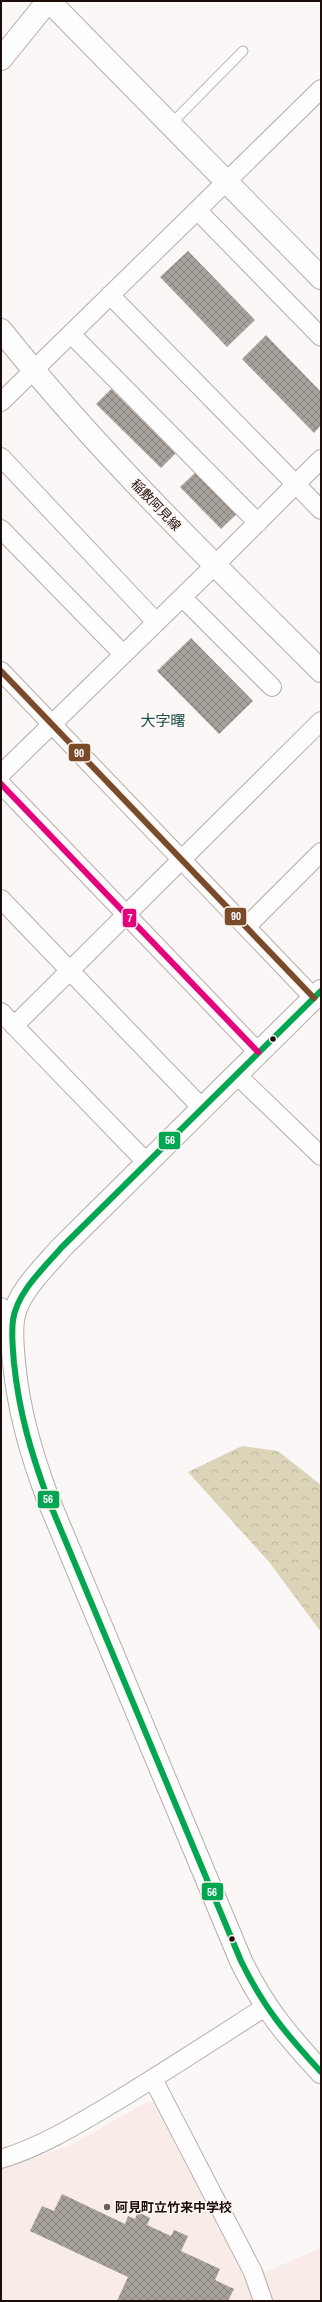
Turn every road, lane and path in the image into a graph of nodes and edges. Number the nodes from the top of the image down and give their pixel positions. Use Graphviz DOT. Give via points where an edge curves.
graph roads {
  1 [pos="48,1"];
  2 [pos="243,51"];
  3 [pos="1,60"];
  4 [pos="321,89"];
  5 [pos="170,124"];
  6 [pos="226,182"];
  7 [pos="197,210"];
  8 [pos="321,278"];
  9 [pos="110,295"];
  10 [pos="1,330"];
  11 [pos="71,334"];
  12 [pos="321,337"];
  13 [pos="34,370"];
  14 [pos="1,402"];
  15 [pos="1,457"];
  16 [pos="321,459"];
  17 [pos="296,484"];
  18 [pos="321,510"];
  19 [pos="258,523"];
  20 [pos="1,529"];
  21 [pos="215,565"];
  22 [pos="182,597"];
  23 [pos="156,622"];
  24 [pos="123,654"];
  25 [pos="1,671"];
  26 [pos="321,671"];
  27 [pos="272,687"];
  28 [pos="321,721"];
  29 [pos="51,723"];
  30 [pos="1,774"];
  31 [pos="1,784"];
  32 [pos="321,852"];
  33 [pos="181,859"];
  34 [pos="1,899"];
  35 [pos="126,914"];
  36 [pos="246,927"];
  37 [pos="70,971"];
  38 [pos="318,994"];
  39 [pos="1,1012"];
  40 [pos="14,1026"];
  41 [pos="258,1052"];
  42 [pos="236,1074"];
  43 [pos="202,1108"];
  44 [pos="321,1156"];
  45 [pos="148,1164"];
  46 [pos="5,1316"];
  47 [pos="265,2007"];
  48 [pos="321,2072"];
  49 [pos="153,2079"];
  50 [pos="1,2159"];
  51 [pos="263,2301"];
  1 -- 3 [label="main road"];
  1 -- 5 [label="main road"];
  2 -- 5 [label="lane"];
  4 -- 6 [label="street"];
  5 -- 6 [label="main road"];
  6 -- 7 [label="street"];
  6 -- 8 [label="main road"];
  7 -- 9 [label="street"];
  7 -- 12 [label="street"];
  9 -- 11 [label="street"];
  9 -- 17 [label="street"];
  10 -- 13 [label="main road, 稲敷阿見線"];
  11 -- 13 [label="street"];
  11 -- 19 [label="street"];
  13 -- 14 [label="street"];
  13 -- 21 [label="main road, 稲敷阿見線" via="126,474"];
  15 -- 23 [label="street"];
  16 -- 17 [label="street"];
  17 -- 18 [label="street"];
  17 -- 19 [label="street"];
  19 -- 21 [label="street"];
  20 -- 24 [label="street"];
  21 -- 22 [label="street"];
  21 -- 26 [label="main road, 稲敷阿見線"];
  22 -- 23 [label="street"];
  22 -- 27 [label="street"];
  23 -- 24 [label="street"];
  24 -- 29 [label="street"];
  25 -- 29 [label="street"];
  28 -- 33 [label="street"];
  29 -- 30 [label="street"];
  29 -- 33 [label="street"];
  31 -- 35 [label="street"];
  32 -- 36 [label="street"];
  33 -- 35 [label="street"];
  33 -- 36 [label="street"];
  34 -- 37 [label="street"];
  35 -- 37 [label="street"];
  35 -- 41 [label="street"];
  36 -- 38 [label="street"];
  37 -- 40 [label="street"];
  37 -- 43 [label="street"];
  38 -- 41 [label="main road"];
  39 -- 40 [label="street"];
  40 -- 45 [label="street"];
  41 -- 42 [label="main road"];
  42 -- 43 [label="main road"];
  42 -- 44 [label="street"];
  43 -- 45 [label="main road"];
  45 -- 46 [label="main road" via="62,1247"];
  46 -- 47 [label="main road" via="12,1345 25,1433 48,1499 241,1961"];
  47 -- 48 [label="main road"];
  47 -- 49 [label="street"];
  49 -- 50 [label="street" via="62,2134 27,2151"];
  49 -- 51 [label="street" via="253,2272"];
}
